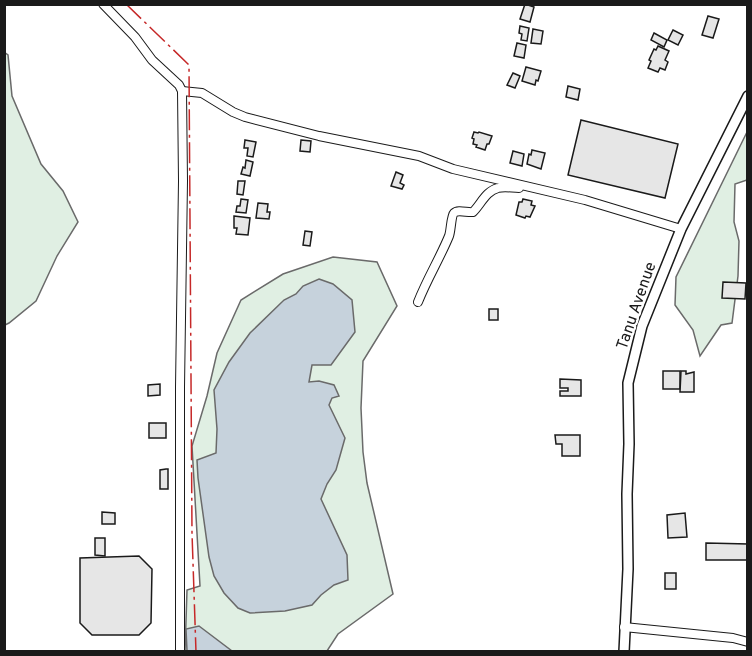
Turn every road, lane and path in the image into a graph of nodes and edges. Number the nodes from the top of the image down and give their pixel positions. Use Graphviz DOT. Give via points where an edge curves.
graph roads {
  1 [pos="103,4"];
  2 [pos="182,91"];
  3 [pos="747,96"];
  4 [pos="526,186"];
  5 [pos="681,229"];
  6 [pos="418,302"];
  7 [pos="624,627"];
  8 [pos="747,642"];
  9 [pos="180,651"];
  10 [pos="624,651"];
  1 -- 2 [label="street"];
  2 -- 4 [label="street" via="202,93 245,117 419,156 453,169"];
  2 -- 9 [label="street"];
  3 -- 5 [label="street, Tanu Avenue"];
  4 -- 5 [label="street"];
  4 -- 6 [label="street" via="496,189 473,212 454,213 448,237"];
  5 -- 7 [label="street, Tanu Avenue" via="642,326 628,383 628,569"];
  7 -- 8 [label="street"];
  7 -- 10 [label="street, Tanu Avenue"];
}
